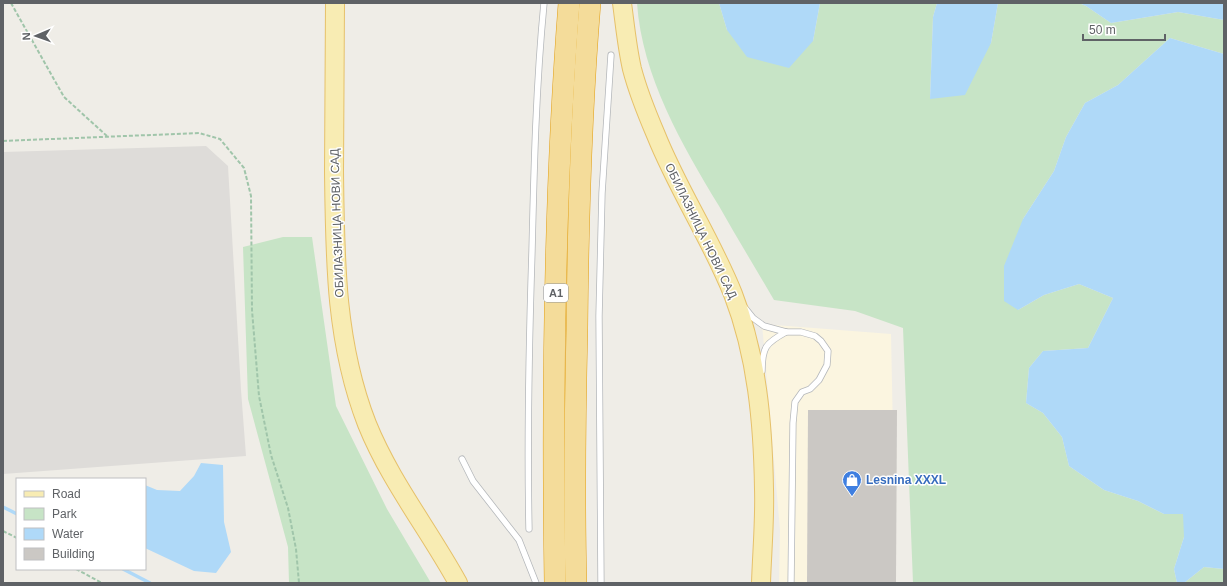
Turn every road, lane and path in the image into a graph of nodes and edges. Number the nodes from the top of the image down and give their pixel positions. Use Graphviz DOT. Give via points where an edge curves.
graph roads {
  1 [pos="11,3"];
  2 [pos="335,3"];
  3 [pos="544,3"];
  4 [pos="569,3"];
  5 [pos="590,3"];
  6 [pos="622,3"];
  7 [pos="611,55"];
  8 [pos="108,137"];
  9 [pos="3,141"];
  10 [pos="733,295"];
  11 [pos="786,332"];
  12 [pos="757,395"];
  13 [pos="462,459"];
  14 [pos="529,529"];
  15 [pos="3,531"];
  16 [pos="16,538"];
  17 [pos="78,570"];
  18 [pos="761,582"];
  19 [pos="102,583"];
  20 [pos="299,583"];
  21 [pos="458,583"];
  22 [pos="536,583"];
  23 [pos="555,583"];
  24 [pos="576,583"];
  25 [pos="601,583"];
  26 [pos="792,583"];
  1 -- 8 [label="path" via="64,97"];
  2 -- 21 [label="main road, ОБИЛАЗНИЦА НОВИ САД" via="334,190 336,258 345,348 358,399 376,444"];
  3 -- 14 [label="lane" via="539,54 531,274"];
  4 -- 23 [label="highway, A1" via="557,253"];
  5 -- 24 [label="highway, A1" via="578,253 574,493"];
  6 -- 10 [label="main road, ОБИЛАЗНИЦА НОВИ САД" via="633,71 643,103 656,137"];
  7 -- 25 [label="lane" via="602,194 600,293"];
  8 -- 9 [label="path"];
  8 -- 20 [label="path" via="199,132 220,139 244,168 251,196 252,310 259,396 271,455 288,508"];
  10 -- 11 [label="lane" via="758,323"];
  10 -- 12 [label="main road, ОБИЛАЗНИЦА НОВИ САД" via="750,349"];
  11 -- 12 [label="lane" via="772,340 764,350 761,387"];
  11 -- 26 [label="lane" via="801,332 815,336 828,351 825,370 819,380 810,389 802,392 795,402"];
  12 -- 18 [label="main road, ОБИЛАЗНИЦА НОВИ САД" via="764,490"];
  13 -- 22 [label="lane" via="473,481 519,540"];
  15 -- 16 [label="path"];
  17 -- 19 [label="path"];
}
